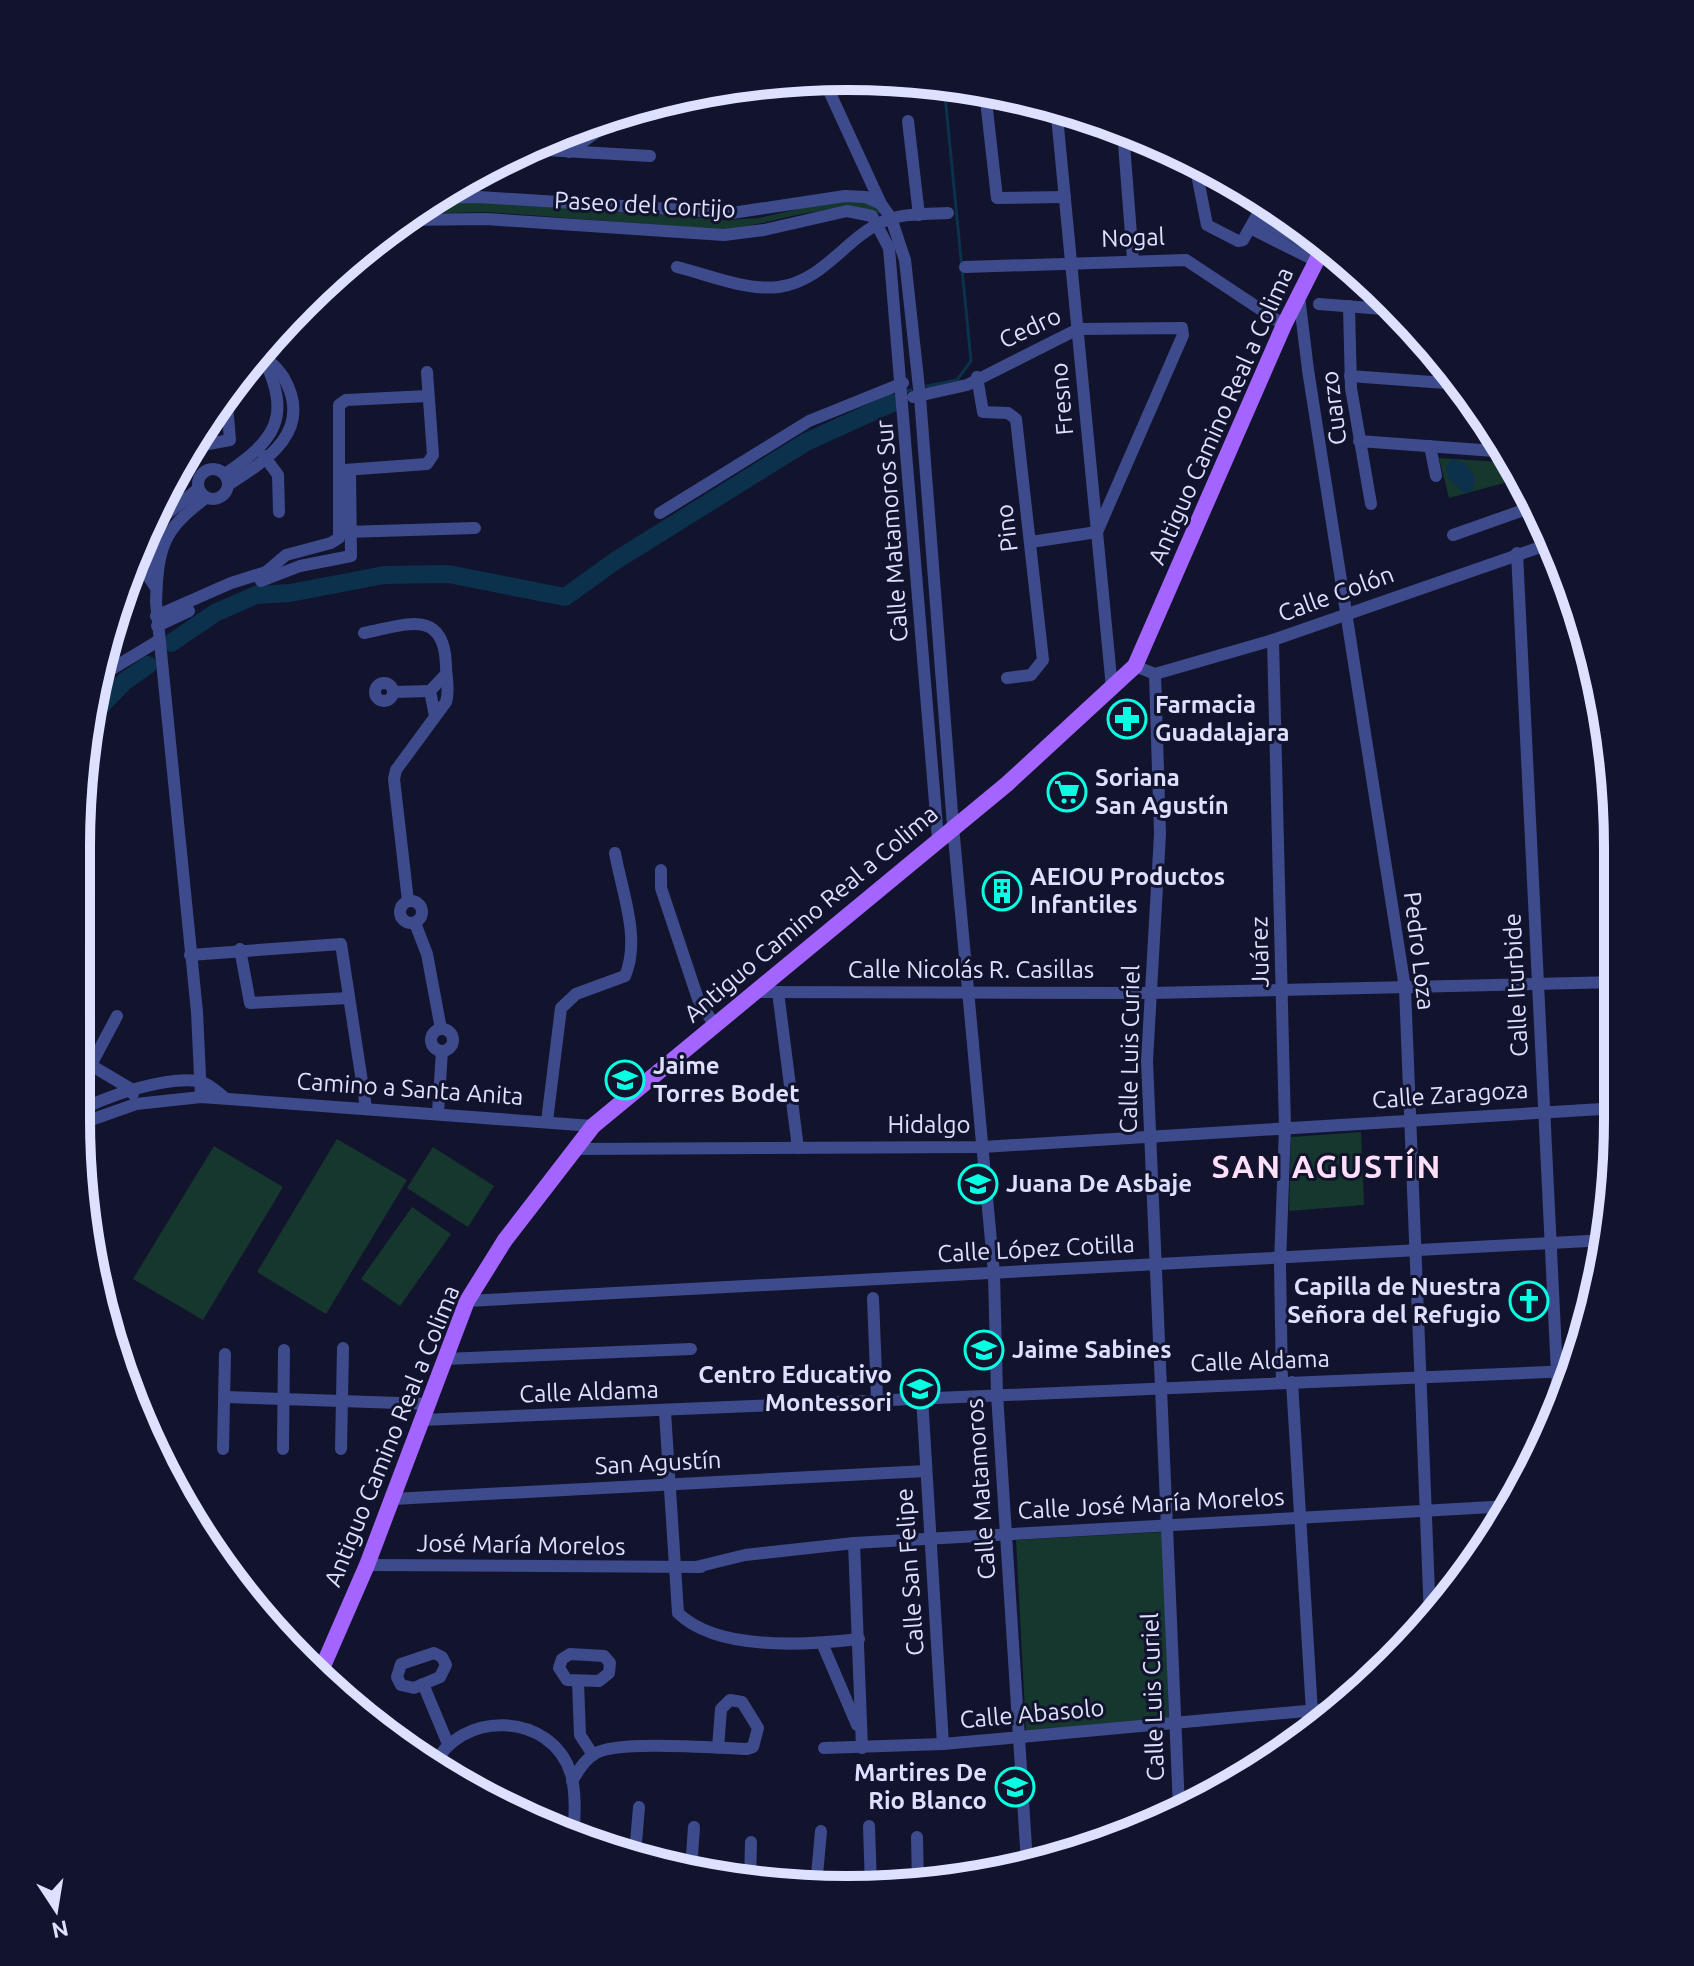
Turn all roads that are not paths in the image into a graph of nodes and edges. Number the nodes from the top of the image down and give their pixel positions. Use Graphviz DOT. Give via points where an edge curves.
graph roads {
  1 [pos="829,91"];
  2 [pos="987,103"];
  3 [pos="1057,120"];
  4 [pos="908,121"];
  5 [pos="584,138"];
  6 [pos="1124,143"];
  7 [pos="551,151"];
  8 [pos="569,152"];
  9 [pos="650,156"];
  10 [pos="1200,177"];
  11 [pos="459,197"];
  12 [pos="1065,197"];
  13 [pos="881,204"];
  14 [pos="1259,212"];
  15 [pos="948,213"];
  16 [pos="919,215"];
  17 [pos="891,218"];
  18 [pos="423,220"];
  19 [pos="878,223"];
  20 [pos="1253,223"];
  21 [pos="1311,249"];
  22 [pos="1320,256"];
  23 [pos="1133,260"];
  24 [pos="1071,263"];
  25 [pos="677,267"];
  26 [pos="965,267"];
  27 [pos="1299,296"];
  28 [pos="1319,304"];
  29 [pos="1349,306"];
  30 [pos="1378,308"];
  31 [pos="1284,325"];
  32 [pos="1078,329"];
  33 [pos="268,360"];
  34 [pos="427,372"];
  35 [pos="1350,376"];
  36 [pos="977,377"];
  37 [pos="903,383"];
  38 [pos="1445,383"];
  39 [pos="428,396"];
  40 [pos="920,397"];
  41 [pos="904,398"];
  42 [pos="228,412"];
  43 [pos="1359,441"];
  44 [pos="205,446"];
  45 [pos="1430,446"];
  46 [pos="1492,451"];
  47 [pos="263,455"];
  48 [pos="196,460"];
  49 [pos="344,470"];
  50 [pos="202,472"];
  51 [pos="1436,476"];
  52 [pos="227,479"];
  53 [pos="202,493"];
  54 [pos="1371,504"];
  55 [pos="1525,510"];
  56 [pos="279,512"];
  57 [pos="660,513"];
  58 [pos="166,516"];
  59 [pos="475,528"];
  60 [pos="346,532"];
  61 [pos="1097,532"];
  62 [pos="1453,535"];
  63 [pos="1031,542"];
  64 [pos="153,545"];
  65 [pos="1541,546"];
  66 [pos="1517,553"];
  67 [pos="149,573"];
  68 [pos="1345,614"];
  69 [pos="156,621"];
  70 [pos="364,633"];
  71 [pos="1273,640"];
  72 [pos="158,641"];
  73 [pos="942,665"];
  74 [pos="1135,666"];
  75 [pos="925,667"];
  76 [pos="112,669"];
  77 [pos="446,674"];
  78 [pos="1155,674"];
  79 [pos="1007,678"];
  80 [pos="1112,688"];
  81 [pos="430,691"];
  82 [pos="394,692"];
  83 [pos="435,716"];
  84 [pos="953,826"];
  85 [pos="938,839"];
  86 [pos="615,853"];
  87 [pos="661,870"];
  88 [pos="240,949"];
  89 [pos="190,955"];
  90 [pos="1604,982"];
  91 [pos="1538,984"];
  92 [pos="1405,988"];
  93 [pos="971,990"];
  94 [pos="1283,990"];
  95 [pos="757,992"];
  96 [pos="778,992"];
  97 [pos="1151,993"];
  98 [pos="349,998"];
  99 [pos="117,1016"];
  100 [pos="715,1026"];
  101 [pos="92,1063"];
  102 [pos="203,1082"];
  103 [pos="131,1089"];
  104 [pos="201,1097"];
  105 [pos="225,1098"];
  106 [pos="136,1104"];
  107 [pos="366,1108"];
  108 [pos="1604,1109"];
  109 [pos="90,1111"];
  110 [pos="1545,1111"];
  111 [pos="438,1112"];
  112 [pos="90,1114"];
  113 [pos="1409,1120"];
  114 [pos="547,1121"];
  115 [pos="593,1126"];
  116 [pos="1285,1128"];
  117 [pos="1151,1138"];
  118 [pos="983,1147"];
  119 [pos="798,1148"];
  120 [pos="574,1149"];
  121 [pos="1594,1241"];
  122 [pos="1552,1243"];
  123 [pos="1415,1251"];
  124 [pos="1280,1261"];
  125 [pos="1157,1265"];
  126 [pos="994,1274"];
  127 [pos="873,1298"];
  128 [pos="467,1301"];
  129 [pos="343,1348"];
  130 [pos="691,1349"];
  131 [pos="284,1350"];
  132 [pos="225,1354"];
  133 [pos="445,1359"];
  134 [pos="1557,1372"];
  135 [pos="1560,1372"];
  136 [pos="1419,1377"];
  137 [pos="1557,1379"];
  138 [pos="1287,1382"];
  139 [pos="1162,1387"];
  140 [pos="997,1394"];
  141 [pos="225,1397"];
  142 [pos="922,1397"];
  143 [pos="283,1398"];
  144 [pos="343,1399"];
  145 [pos="877,1399"];
  146 [pos="425,1412"];
  147 [pos="665,1412"];
  148 [pos="223,1449"];
  149 [pos="283,1449"];
  150 [pos="341,1449"];
  151 [pos="926,1471"];
  152 [pos="668,1485"];
  153 [pos="393,1499"];
  154 [pos="1497,1507"];
  155 [pos="1424,1510"];
  156 [pos="1300,1518"];
  157 [pos="1169,1525"];
  158 [pos="1006,1535"];
  159 [pos="930,1539"];
  160 [pos="854,1543"];
  161 [pos="367,1565"];
  162 [pos="673,1568"];
  163 [pos="1429,1602"];
  164 [pos="859,1639"];
  165 [pos="822,1643"];
  166 [pos="324,1665"];
  167 [pos="578,1682"];
  168 [pos="423,1684"];
  169 [pos="1321,1709"];
  170 [pos="1311,1710"];
  171 [pos="1312,1717"];
  172 [pos="1174,1723"];
  173 [pos="859,1729"];
  174 [pos="1019,1737"];
  175 [pos="448,1744"];
  176 [pos="943,1744"];
  177 [pos="718,1748"];
  178 [pos="824,1748"];
  179 [pos="862,1748"];
  180 [pos="593,1755"];
  181 [pos="440,1757"];
  182 [pos="572,1781"];
  183 [pos="1179,1800"];
  184 [pos="639,1807"];
  185 [pos="573,1824"];
  186 [pos="869,1826"];
  187 [pos="694,1827"];
  188 [pos="821,1831"];
  189 [pos="917,1837"];
  190 [pos="751,1842"];
  191 [pos="636,1845"];
  192 [pos="1026,1854"];
  193 [pos="692,1859"];
  194 [pos="750,1870"];
  195 [pos="918,1872"];
  196 [pos="817,1875"];
  197 [pos="871,1875"];
  1 -- 13 [label="street, Calle Matamoros Sur"];
  2 -- 12 [label="street" via="997,198"];
  3 -- 12 [label="street, Fresno"];
  4 -- 16 [label="street"];
  5 -- 8 [label="street"];
  6 -- 23 [label="street"];
  7 -- 8 [label="street"];
  8 -- 9 [label="street"];
  10 -- 20 [label="street" via="1207,225 1238,241"];
  11 -- 13 [label="street, Paseo del Cortijo" via="745,214 845,196"];
  12 -- 24 [label="street, Fresno"];
  13 -- 17 [label="street, Calle Matamoros Sur"];
  14 -- 20 [label="street"];
  15 -- 16 [label="street"];
  16 -- 17 [label="street"];
  17 -- 19 [label="street"];
  17 -- 40 [label="street, Calle Matamoros Sur" via="905,260"];
  18 -- 19 [label="street, Paseo del Cortijo" via="724,235 847,211 872,216"];
  19 -- 25 [label="street" via="816,273 777,287"];
  19 -- 37 [label="street, Calle Matamoros Sur" via="889,248"];
  20 -- 21 [label="street"];
  22 -- 27 [label="main road, Antiguo Camino Real a Colima"];
  23 -- 24 [label="street, Nogal"];
  23 -- 31 [label="street, Nogal" via="1186,260"];
  24 -- 26 [label="street, Nogal"];
  24 -- 32 [label="street, Fresno"];
  27 -- 31 [label="main road, Antiguo Camino Real a Colima"];
  27 -- 68 [label="street, Pedro Loza"];
  28 -- 29 [label="street"];
  29 -- 30 [label="street"];
  29 -- 35 [label="street, Cuarzo"];
  31 -- 74 [label="main road, Antiguo Camino Real a Colima"];
  32 -- 36 [label="street, Cedro"];
  32 -- 61 [label="street, Fresno"];
  32 -- 61 [label="street, Cedro" via="1182,328 1183,335"];
  33 -- 47 [label="street" via="289,388 293,415 288,435"];
  34 -- 39 [label="street"];
  35 -- 38 [label="street"];
  35 -- 43 [label="street, Cuarzo"];
  36 -- 40 [label="street, Cedro" via="957,389"];
  36 -- 63 [label="street, Pino" via="983,412 1008,413 1016,419"];
  37 -- 41 [label="street, Calle Matamoros Sur"];
  37 -- 57 [label="street" via="809,421"];
  39 -- 49 [label="street" via="433,455 427,464"];
  39 -- 49 [label="street" via="346,400 339,405"];
  40 -- 41 [label="street, Cedro"];
  40 -- 73 [label="street, Calle Matamoros Sur"];
  41 -- 75 [label="street, Calle Matamoros Sur"];
  42 -- 44 [label="street" via="230,440"];
  43 -- 45 [label="street"];
  43 -- 54 [label="street, Cuarzo"];
  45 -- 46 [label="street"];
  45 -- 51 [label="street"];
  47 -- 52 [label="street"];
  47 -- 56 [label="street" via="278,475"];
  48 -- 50 [label="street"];
  49 -- 60 [label="street"];
  50 -- 52 [label="street" via="214,468"];
  50 -- 53 [label="street"];
  52 -- 53 [label="street" via="218,499"];
  53 -- 58 [label="street"];
  55 -- 62 [label="street"];
  59 -- 60 [label="street"];
  60 -- 69 [label="street" via="331,543 286,555 266,572 231,583"];
  60 -- 69 [label="street" via="351,556 300,566"];
  61 -- 63 [label="street"];
  61 -- 80 [label="street, Fresno"];
  63 -- 79 [label="street, Pino" via="1043,660 1031,675"];
  64 -- 67 [label="street"];
  65 -- 66 [label="street, Calle Colón"];
  66 -- 68 [label="street, Calle Colón"];
  66 -- 91 [label="street, Calle Iturbide"];
  67 -- 69 [label="street"];
  68 -- 71 [label="street, Calle Colón"];
  68 -- 92 [label="street, Pedro Loza"];
  69 -- 72 [label="street"];
  70 -- 77 [label="street" via="412,624 435,628 445,651"];
  71 -- 78 [label="street, Calle Colón"];
  71 -- 94 [label="street, Juárez"];
  72 -- 76 [label="street"];
  72 -- 89 [label="street"];
  73 -- 75 [label="street"];
  73 -- 84 [label="street, Calle Matamoros Sur"];
  74 -- 78 [label="street"];
  74 -- 80 [label="main road, Antiguo Camino Real a Colima"];
  75 -- 85 [label="street, Calle Matamoros Sur"];
  77 -- 81 [label="street"];
  77 -- 83 [label="street" via="449,693"];
  78 -- 97 [label="street, Calle Luis Curiel" via="1160,834"];
  80 -- 84 [label="main road, Antiguo Camino Real a Colima"];
  81 -- 82 [label="street"];
  81 -- 83 [label="street"];
  83 -- 111 [label="street" via="394,779 408,901 422,909 415,923 427,954 441,1029 451,1033 453,1041 442,1051"];
  84 -- 85 [label="main road, Antiguo Camino Real a Colima"];
  84 -- 93 [label="street, Calle Matamoros"];
  85 -- 95 [label="main road, Antiguo Camino Real a Colima"];
  86 -- 114 [label="street" via="632,961 625,976 576,994 561,1008"];
  87 -- 100 [label="street" via="661,888 698,999"];
  88 -- 89 [label="street"];
  88 -- 98 [label="street" via="250,1003"];
  88 -- 98 [label="street" via="341,944"];
  89 -- 102 [label="street"];
  90 -- 91 [label="street, Calle Nicolás R. Casillas"];
  91 -- 92 [label="street, Calle Nicolás R. Casillas"];
  91 -- 110 [label="street, Calle Iturbide"];
  92 -- 94 [label="street, Calle Nicolás R. Casillas"];
  92 -- 113 [label="street, Pedro Loza"];
  93 -- 96 [label="street, Calle Nicolás R. Casillas"];
  93 -- 97 [label="street, Calle Nicolás R. Casillas"];
  93 -- 118 [label="street, Calle Matamoros"];
  94 -- 97 [label="street, Calle Nicolás R. Casillas"];
  94 -- 116 [label="street, Juárez"];
  95 -- 96 [label="street, Calle Nicolás R. Casillas"];
  95 -- 100 [label="main road, Antiguo Camino Real a Colima"];
  96 -- 119 [label="street"];
  97 -- 117 [label="street, Calle Luis Curiel"];
  98 -- 107 [label="street"];
  99 -- 101 [label="street"];
  100 -- 115 [label="main road, Antiguo Camino Real a Colima"];
  101 -- 103 [label="street"];
  102 -- 103 [label="street"];
  102 -- 104 [label="street"];
  102 -- 105 [label="street"];
  103 -- 106 [label="street"];
  103 -- 109 [label="street"];
  104 -- 105 [label="street, Camino a Santa Anita"];
  104 -- 106 [label="street, Camino a Santa Anita"];
  105 -- 107 [label="street, Camino a Santa Anita"];
  106 -- 112 [label="street, Camino a Santa Anita"];
  107 -- 111 [label="street, Camino a Santa Anita"];
  108 -- 110 [label="street, Calle Zaragoza"];
  110 -- 113 [label="street, Calle Zaragoza"];
  110 -- 122 [label="street, Calle Iturbide"];
  111 -- 114 [label="street, Camino a Santa Anita"];
  113 -- 116 [label="street, Calle Zaragoza"];
  113 -- 123 [label="street, Pedro Loza"];
  114 -- 115 [label="street, Camino a Santa Anita"];
  115 -- 120 [label="main road, Antiguo Camino Real a Colima"];
  116 -- 117 [label="street, Hidalgo"];
  116 -- 124 [label="street, Juárez"];
  117 -- 118 [label="street, Hidalgo"];
  117 -- 125 [label="street, Calle Luis Curiel"];
  118 -- 119 [label="street, Hidalgo"];
  118 -- 126 [label="street, Calle Matamoros"];
  119 -- 120 [label="street, Hidalgo"];
  120 -- 128 [label="main road, Antiguo Camino Real a Colima" via="505,1240"];
  121 -- 122 [label="street, Calle López Cotilla"];
  122 -- 123 [label="street, Calle López Cotilla"];
  122 -- 134 [label="street, Calle Iturbide"];
  123 -- 124 [label="street, Calle López Cotilla"];
  123 -- 136 [label="street, Pedro Loza"];
  124 -- 125 [label="street, Calle López Cotilla"];
  124 -- 138 [label="street, Juárez"];
  125 -- 126 [label="street, Calle López Cotilla"];
  125 -- 139 [label="street, Calle Luis Curiel"];
  126 -- 128 [label="street, Calle López Cotilla"];
  126 -- 140 [label="street, Calle Matamoros"];
  127 -- 145 [label="street"];
  128 -- 133 [label="main road, Antiguo Camino Real a Colima"];
  129 -- 144 [label="street"];
  130 -- 133 [label="street"];
  131 -- 143 [label="street"];
  132 -- 141 [label="street"];
  133 -- 146 [label="main road, Antiguo Camino Real a Colima"];
  134 -- 135 [label="street, Calle Aldama"];
  134 -- 136 [label="street, Calle Aldama"];
  134 -- 137 [label="street, Calle Iturbide"];
  136 -- 138 [label="street, Calle Aldama"];
  136 -- 155 [label="street, Pedro Loza"];
  138 -- 139 [label="street, Calle Aldama"];
  138 -- 156 [label="street, Juárez"];
  139 -- 140 [label="street, Calle Aldama"];
  139 -- 157 [label="street, Calle Luis Curiel"];
  140 -- 142 [label="street, Calle Aldama"];
  140 -- 158 [label="street, Calle Matamoros"];
  141 -- 143 [label="street, Calle Aldama"];
  141 -- 148 [label="street"];
  142 -- 145 [label="street, Calle Aldama"];
  142 -- 151 [label="street, Calle San Felipe"];
  143 -- 144 [label="street, Calle Aldama"];
  143 -- 149 [label="street"];
  144 -- 146 [label="street, Calle Aldama"];
  144 -- 150 [label="street"];
  145 -- 147 [label="street, Calle Aldama"];
  146 -- 147 [label="street, Calle Aldama"];
  146 -- 153 [label="main road, Antiguo Camino Real a Colima"];
  147 -- 152 [label="street"];
  151 -- 152 [label="street, San Agustín"];
  151 -- 159 [label="street, Calle San Felipe"];
  152 -- 153 [label="street, San Agustín"];
  152 -- 162 [label="street"];
  153 -- 161 [label="main road, Antiguo Camino Real a Colima"];
  154 -- 155 [label="street, Calle José María Morelos"];
  155 -- 156 [label="street, Calle José María Morelos"];
  155 -- 163 [label="street, Pedro Loza"];
  156 -- 157 [label="street, Calle José María Morelos"];
  156 -- 170 [label="street, Juárez"];
  157 -- 158 [label="street, Calle José María Morelos"];
  157 -- 172 [label="street, Calle Luis Curiel"];
  158 -- 159 [label="street, Calle José María Morelos"];
  158 -- 174 [label="street, Calle Matamoros"];
  159 -- 160 [label="street, Calle José María Morelos"];
  159 -- 176 [label="street, Calle San Felipe"];
  160 -- 162 [label="street, Calle José María Morelos" via="734,1565"];
  160 -- 164 [label="street"];
  161 -- 162 [label="street, José María Morelos"];
  161 -- 166 [label="main road, Antiguo Camino Real a Colima"];
  162 -- 165 [label="street" via="678,1613 737,1641"];
  164 -- 165 [label="street"];
  164 -- 173 [label="street"];
  165 -- 173 [label="street"];
  167 -- 180 [label="street" via="580,1735"];
  168 -- 175 [label="street"];
  169 -- 170 [label="street, Calle Abasolo"];
  170 -- 171 [label="street, Juárez"];
  170 -- 172 [label="street, Calle Abasolo"];
  172 -- 174 [label="street, Calle Abasolo"];
  172 -- 183 [label="street, Calle Luis Curiel"];
  173 -- 179 [label="street"];
  174 -- 176 [label="street, Calle Abasolo"];
  174 -- 192 [label="street, Calle Matamoros"];
  175 -- 181 [label="street"];
  175 -- 182 [label="street" via="484,1726 520,1727 551,1745"];
  176 -- 179 [label="street, Calle Abasolo"];
  177 -- 177 [label="street" via="721,1709 730,1700 742,1702 758,1728 756,1742 747,1749"];
  177 -- 180 [label="street" via="622,1747"];
  178 -- 179 [label="street, Calle Abasolo"];
  180 -- 182 [label="street"];
  182 -- 185 [label="street"];
  184 -- 191 [label="street"];
  186 -- 197 [label="street"];
  187 -- 193 [label="street"];
  188 -- 196 [label="street"];
  189 -- 195 [label="street"];
  190 -- 194 [label="street"];
}
